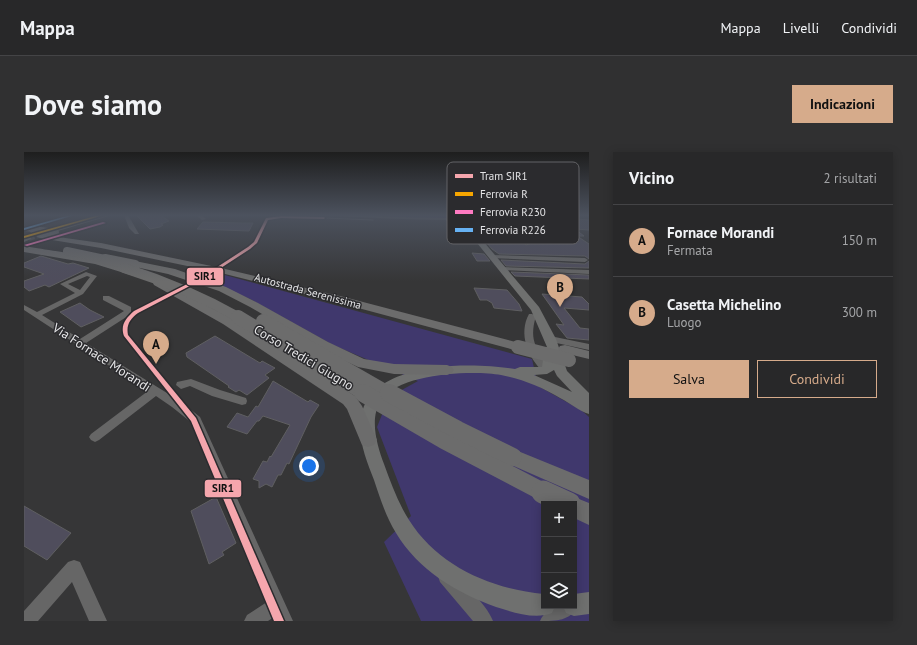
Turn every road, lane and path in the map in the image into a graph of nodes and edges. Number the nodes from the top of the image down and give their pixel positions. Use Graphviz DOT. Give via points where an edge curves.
graph roads {
  1 [pos="58,237"];
  2 [pos="86,237"];
  3 [pos="25,239"];
  4 [pos="481,244"];
  5 [pos="24,249"];
  6 [pos="492,257"];
  7 [pos="586,260"];
  8 [pos="119,264"];
  9 [pos="502,269"];
  10 [pos="589,272"];
  11 [pos="519,290"];
  12 [pos="81,293"];
  13 [pos="106,298"];
  14 [pos="24,307"];
  15 [pos="36,314"];
  16 [pos="550,339"];
  17 [pos="81,342"];
  18 [pos="522,343"];
  19 [pos="589,347"];
  20 [pos="567,354"];
  21 [pos="589,355"];
  22 [pos="589,366"];
  23 [pos="447,370"];
  24 [pos="504,371"];
  25 [pos="181,385"];
  26 [pos="155,391"];
  27 [pos="583,393"];
  28 [pos="242,401"];
  29 [pos="589,401"];
  30 [pos="589,409"];
  31 [pos="95,437"];
  32 [pos="368,440"];
  33 [pos="589,490"];
  34 [pos="563,501"];
  35 [pos="577,508"];
  36 [pos="589,514"];
  37 [pos="437,565"];
  38 [pos="589,603"];
  39 [pos="277,605"];
  40 [pos="541,605"];
  41 [pos="577,605"];
  42 [pos="566,609"];
  43 [pos="27,621"];
  44 [pos="98,621"];
  45 [pos="253,621"];
  46 [pos="284,621"];
  47 [pos="484,621"];
  48 [pos="550,621"];
  1 -- 18 [label="highway, Autostrada Serenissima" via="230,271"];
  2 -- 18 [label="highway, Autostrada Serenissima" via="142,246 282,276"];
  3 -- 8 [label="highway, Corso Tredici Giugno, bridge"];
  4 -- 6 [label="main road"];
  5 -- 8 [label="highway, Corso Tredici Giugno"];
  6 -- 7 [label="street"];
  6 -- 9 [label="main road"];
  8 -- 23 [label="highway, bridge" via="138,263 213,286 254,305 362,364 390,368"];
  8 -- 32 [label="highway, bridge" via="186,298 349,400"];
  8 -- 33 [label="highway, Corso Tredici Giugno, bridge" via="166,274 217,295 458,430"];
  8 -- 34 [label="highway, Corso Tredici Giugno, bridge" via="173,284 213,303 425,430"];
  9 -- 10 [label="street"];
  9 -- 11 [label="main road"];
  11 -- 16 [label="main road" via="536,309"];
  11 -- 24 [label="main road" via="532,316 550,366 539,371"];
  12 -- 15 [label="street"];
  13 -- 17 [label="street" via="128,309 128,312"];
  14 -- 15 [label="street, Via Fornace Morandi"];
  15 -- 17 [label="street, Via Fornace Morandi"];
  16 -- 19 [label="street"];
  16 -- 27 [label="main road" via="561,373"];
  17 -- 26 [label="street, Via Fornace Morandi"];
  18 -- 20 [label="highway, Autostrada Serenissima, bridge"];
  20 -- 21 [label="highway, Autostrada Serenissima"];
  20 -- 22 [label="highway, Autostrada Serenissima"];
  23 -- 24 [label="main road"];
  23 -- 32 [label="main road" via="402,379 386,386 374,397 369,411"];
  24 -- 30 [label="main road" via="544,384"];
  25 -- 28 [label="street" via="191,382"];
  26 -- 31 [label="street"];
  26 -- 39 [label="street, Via Fornace Morandi" via="196,420"];
  27 -- 29 [label="main road"];
  32 -- 37 [label="main road" via="403,528"];
  35 -- 36 [label="highway"];
  37 -- 40 [label="main road" via="498,598"];
  37 -- 47 [label="street" via="456,591 468,600"];
  38 -- 41 [label="main road"];
  39 -- 45 [label="street"];
  39 -- 46 [label="street, Via Fornace Morandi"];
  42 -- 48 [label="street"];
  43 -- 44 [label="street" via="74,568"];
}
